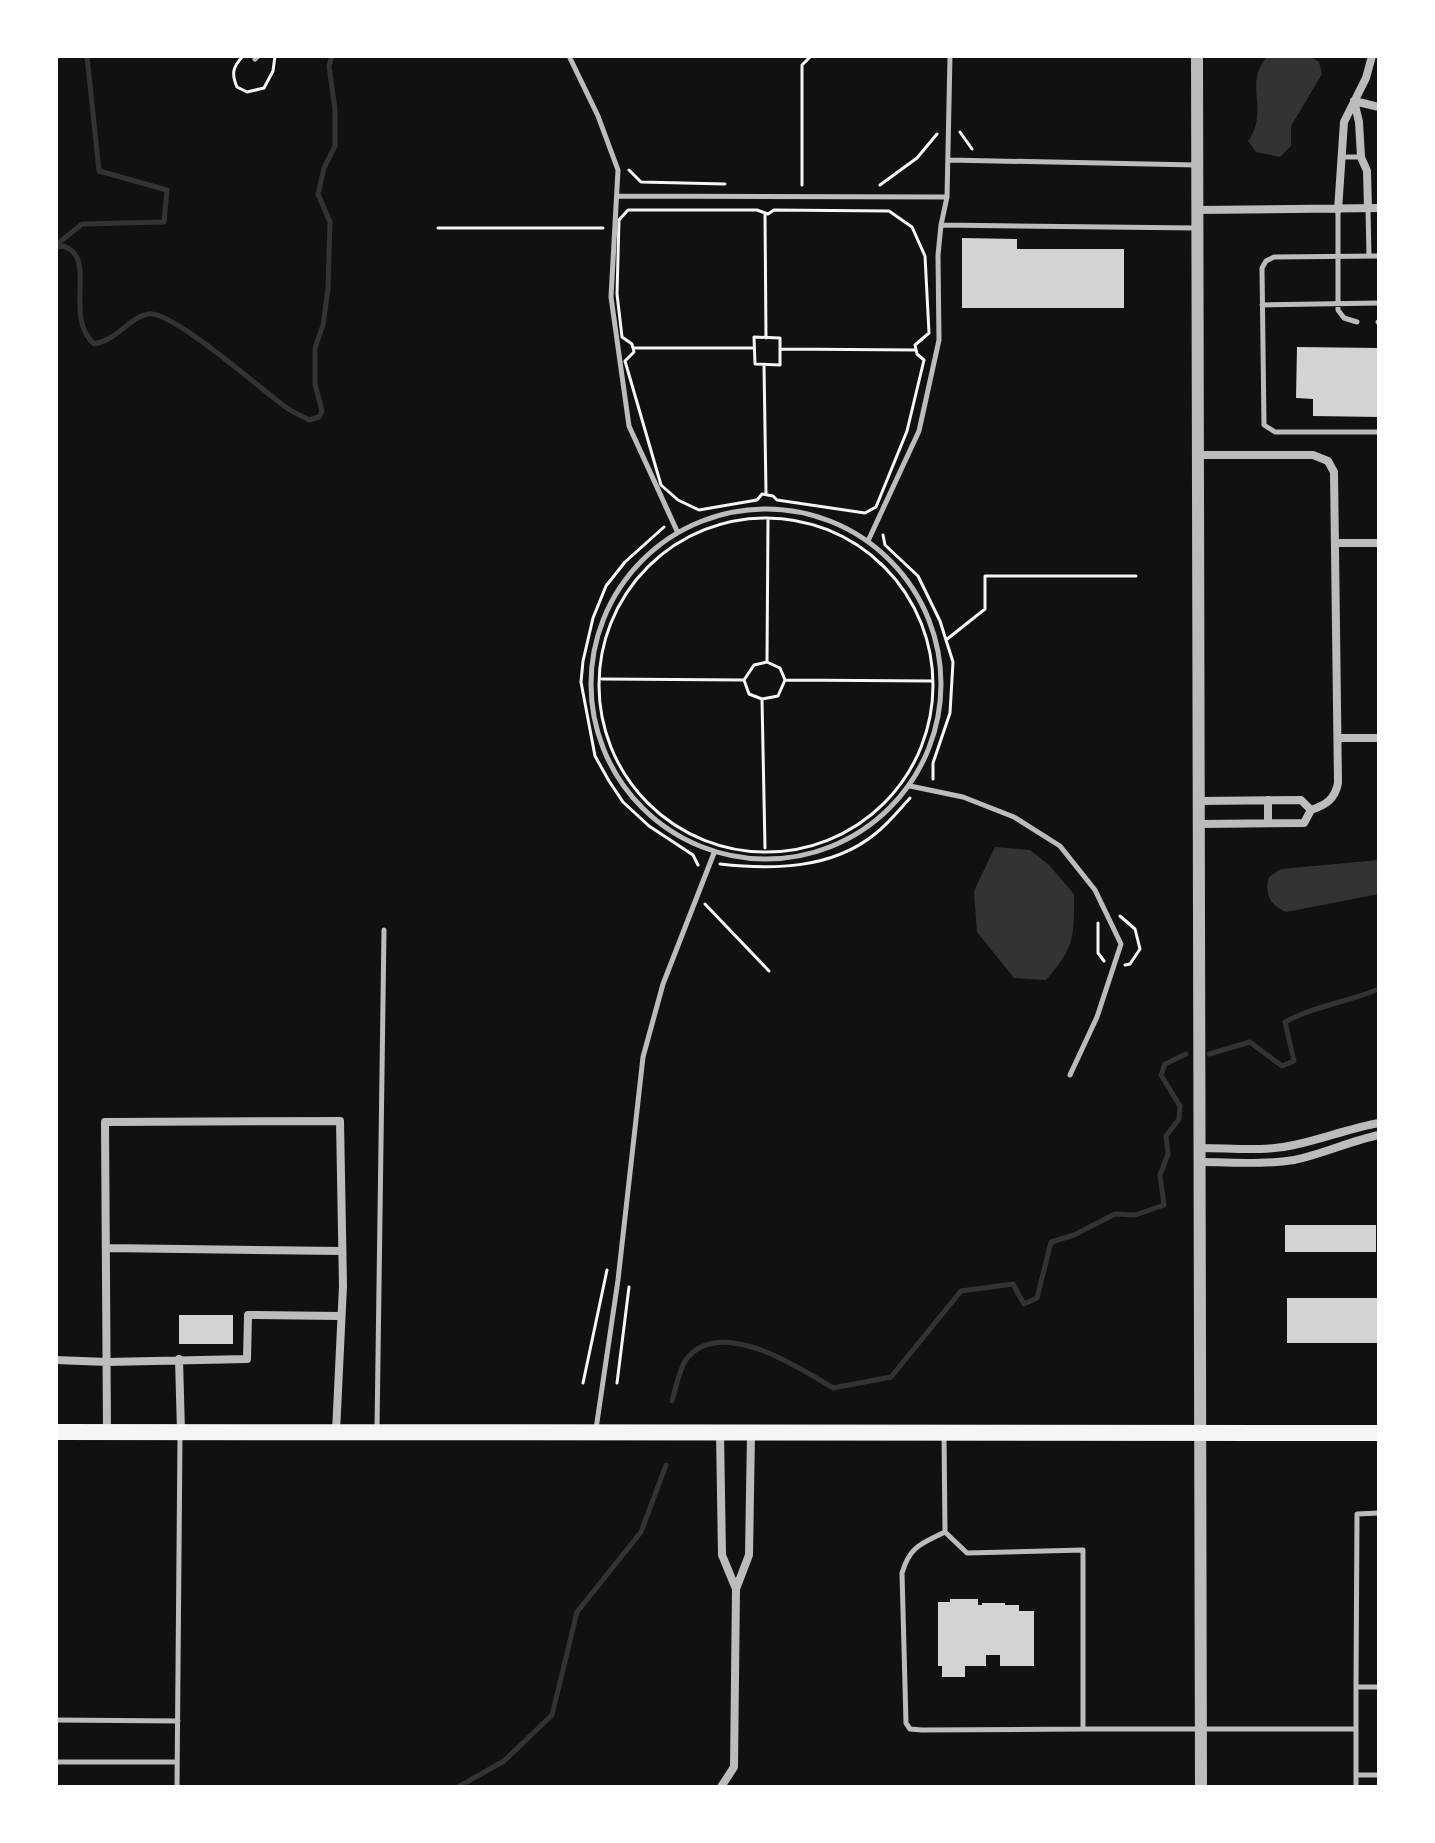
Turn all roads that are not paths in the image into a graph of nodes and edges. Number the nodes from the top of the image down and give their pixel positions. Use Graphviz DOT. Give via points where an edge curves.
graph roads {
  1 [pos="569,56"];
  2 [pos="950,56"];
  3 [pos="1197,56"];
  4 [pos="1372,56"];
  5 [pos="1354,101"];
  6 [pos="1379,107"];
  7 [pos="1343,157"];
  8 [pos="1361,157"];
  9 [pos="949,160"];
  10 [pos="1197,165"];
  11 [pos="618,196"];
  12 [pos="947,197"];
  13 [pos="1379,208"];
  14 [pos="1368,209"];
  15 [pos="1196,210"];
  16 [pos="1338,210"];
  17 [pos="941,225"];
  18 [pos="1196,228"];
  19 [pos="1340,256"];
  20 [pos="1369,256"];
  21 [pos="1379,256"];
  22 [pos="1379,303"];
  23 [pos="1338,304"];
  24 [pos="1262,305"];
  25 [pos="1357,322"];
  26 [pos="1379,432"];
  27 [pos="1197,455"];
  28 [pos="677,531"];
  29 [pos="868,541"];
  30 [pos="1336,543"];
  31 [pos="1379,543"];
  32 [pos="1338,738"];
  33 [pos="1379,738"];
  34 [pos="910,786"];
  35 [pos="1268,800"];
  36 [pos="1199,801"];
  37 [pos="1311,810"];
  38 [pos="1268,823"];
  39 [pos="1199,824"];
  40 [pos="714,853"];
  41 [pos="384,930"];
  42 [pos="1070,1075"];
  43 [pos="1379,1123"];
  44 [pos="1379,1135"];
  45 [pos="1200,1148"];
  46 [pos="1200,1162"];
  47 [pos="106,1248"];
  48 [pos="342,1251"];
  49 [pos="341,1316"];
  50 [pos="179,1359"];
  51 [pos="56,1360"];
  52 [pos="107,1362"];
  53 [pos="56,1432"];
  54 [pos="107,1432"];
  55 [pos="181,1432"];
  56 [pos="336,1432"];
  57 [pos="377,1432"];
  58 [pos="596,1432"];
  59 [pos="720,1433"];
  60 [pos="751,1433"];
  61 [pos="944,1433"];
  62 [pos="1202,1433"];
  63 [pos="1379,1433"];
  64 [pos="1379,1513"];
  65 [pos="945,1532"];
  66 [pos="736,1589"];
  67 [pos="1356,1687"];
  68 [pos="1379,1687"];
  69 [pos="56,1720"];
  70 [pos="178,1721"];
  71 [pos="1083,1729"];
  72 [pos="1201,1729"];
  73 [pos="1356,1729"];
  74 [pos="56,1762"];
  75 [pos="177,1762"];
  76 [pos="1356,1775"];
  77 [pos="1379,1775"];
  78 [pos="177,1787"];
  79 [pos="721,1787"];
  80 [pos="1201,1787"];
  81 [pos="1356,1787"];
  1 -- 11 [label="lane" via="618,170"];
  2 -- 9 [label="lane"];
  3 -- 10 [label="street"];
  4 -- 5 [label="street"];
  5 -- 6 [label="street"];
  5 -- 7 [label="street" via="1344,122"];
  5 -- 8 [label="street"];
  7 -- 8 [label="lane"];
  7 -- 16 [label="street"];
  8 -- 14 [label="street" via="1367,171"];
  9 -- 10 [label="lane"];
  9 -- 12 [label="lane"];
  10 -- 15 [label="street"];
  11 -- 12 [label="lane"];
  11 -- 28 [label="lane" via="611,297 629,426"];
  12 -- 17 [label="lane"];
  13 -- 14 [label="street"];
  14 -- 16 [label="street"];
  14 -- 20 [label="lane"];
  15 -- 16 [label="street"];
  15 -- 18 [label="street"];
  16 -- 19 [label="lane"];
  17 -- 18 [label="lane"];
  17 -- 29 [label="lane" via="939,340 919,431"];
  18 -- 27 [label="street"];
  19 -- 20 [label="lane"];
  19 -- 23 [label="lane"];
  19 -- 24 [label="lane" via="1266,261"];
  20 -- 21 [label="lane"];
  22 -- 23 [label="lane"];
  23 -- 24 [label="lane"];
  23 -- 25 [label="lane" via="1340,315"];
  24 -- 26 [label="lane" via="1264,425 1275,432"];
  27 -- 30 [label="street" via="1313,455 1328,461 1336,479"];
  27 -- 36 [label="street"];
  28 -- 29 [label="lane" via="723,514 776,509 828,520"];
  28 -- 40 [label="lane" via="638,562 612,598 595,640 589,684 595,728 611,770 638,806 673,834"];
  29 -- 34 [label="lane" via="902,572 937,640 940,716 929,753"];
  30 -- 31 [label="street"];
  30 -- 32 [label="street"];
  32 -- 33 [label="street"];
  32 -- 37 [label="street" via="1336,794"];
  34 -- 40 [label="lane" via="872,826 823,851 768,860"];
  34 -- 42 [label="lane" via="963,797 1014,817 1060,846 1095,890 1121,944 1097,1017"];
  35 -- 36 [label="street"];
  35 -- 37 [label="street" via="1301,800"];
  35 -- 38 [label="street"];
  36 -- 39 [label="street"];
  37 -- 38 [label="street" via="1304,823"];
  38 -- 39 [label="street"];
  39 -- 45 [label="street"];
  40 -- 58 [label="lane" via="663,984 643,1057"];
  41 -- 57 [label="lane"];
  43 -- 45 [label="street" via="1292,1146"];
  44 -- 46 [label="street" via="1295,1159"];
  45 -- 46 [label="street"];
  46 -- 62 [label="street"];
  47 -- 48 [label="street"];
  47 -- 48 [label="street" via="105,1122 340,1121"];
  47 -- 52 [label="street"];
  48 -- 49 [label="street"];
  49 -- 50 [label="street" via="248,1315 247,1359"];
  49 -- 56 [label="street"];
  50 -- 52 [label="street"];
  50 -- 55 [label="street"];
  51 -- 52 [label="street"];
  52 -- 54 [label="street"];
  53 -- 54 [label="main road"];
  54 -- 55 [label="main road"];
  55 -- 56 [label="main road"];
  55 -- 70 [label="lane"];
  56 -- 57 [label="main road"];
  57 -- 58 [label="main road"];
  58 -- 59 [label="main road"];
  59 -- 60 [label="main road"];
  59 -- 66 [label="street" via="722,1555"];
  60 -- 61 [label="main road"];
  60 -- 66 [label="street" via="749,1555"];
  61 -- 62 [label="main road"];
  61 -- 65 [label="lane"];
  62 -- 63 [label="main road"];
  62 -- 72 [label="street"];
  64 -- 67 [label="lane" via="1357,1514"];
  65 -- 71 [label="lane" via="967,1553 1083,1550"];
  65 -- 71 [label="lane" via="914,1548 902,1573 910,1729"];
  66 -- 79 [label="street" via="734,1767"];
  67 -- 68 [label="lane"];
  67 -- 73 [label="lane"];
  69 -- 70 [label="lane"];
  70 -- 75 [label="lane"];
  71 -- 72 [label="lane"];
  72 -- 73 [label="lane"];
  72 -- 80 [label="street"];
  73 -- 76 [label="lane"];
  74 -- 75 [label="lane"];
  75 -- 78 [label="lane"];
  76 -- 77 [label="lane"];
  76 -- 81 [label="lane"];
}
